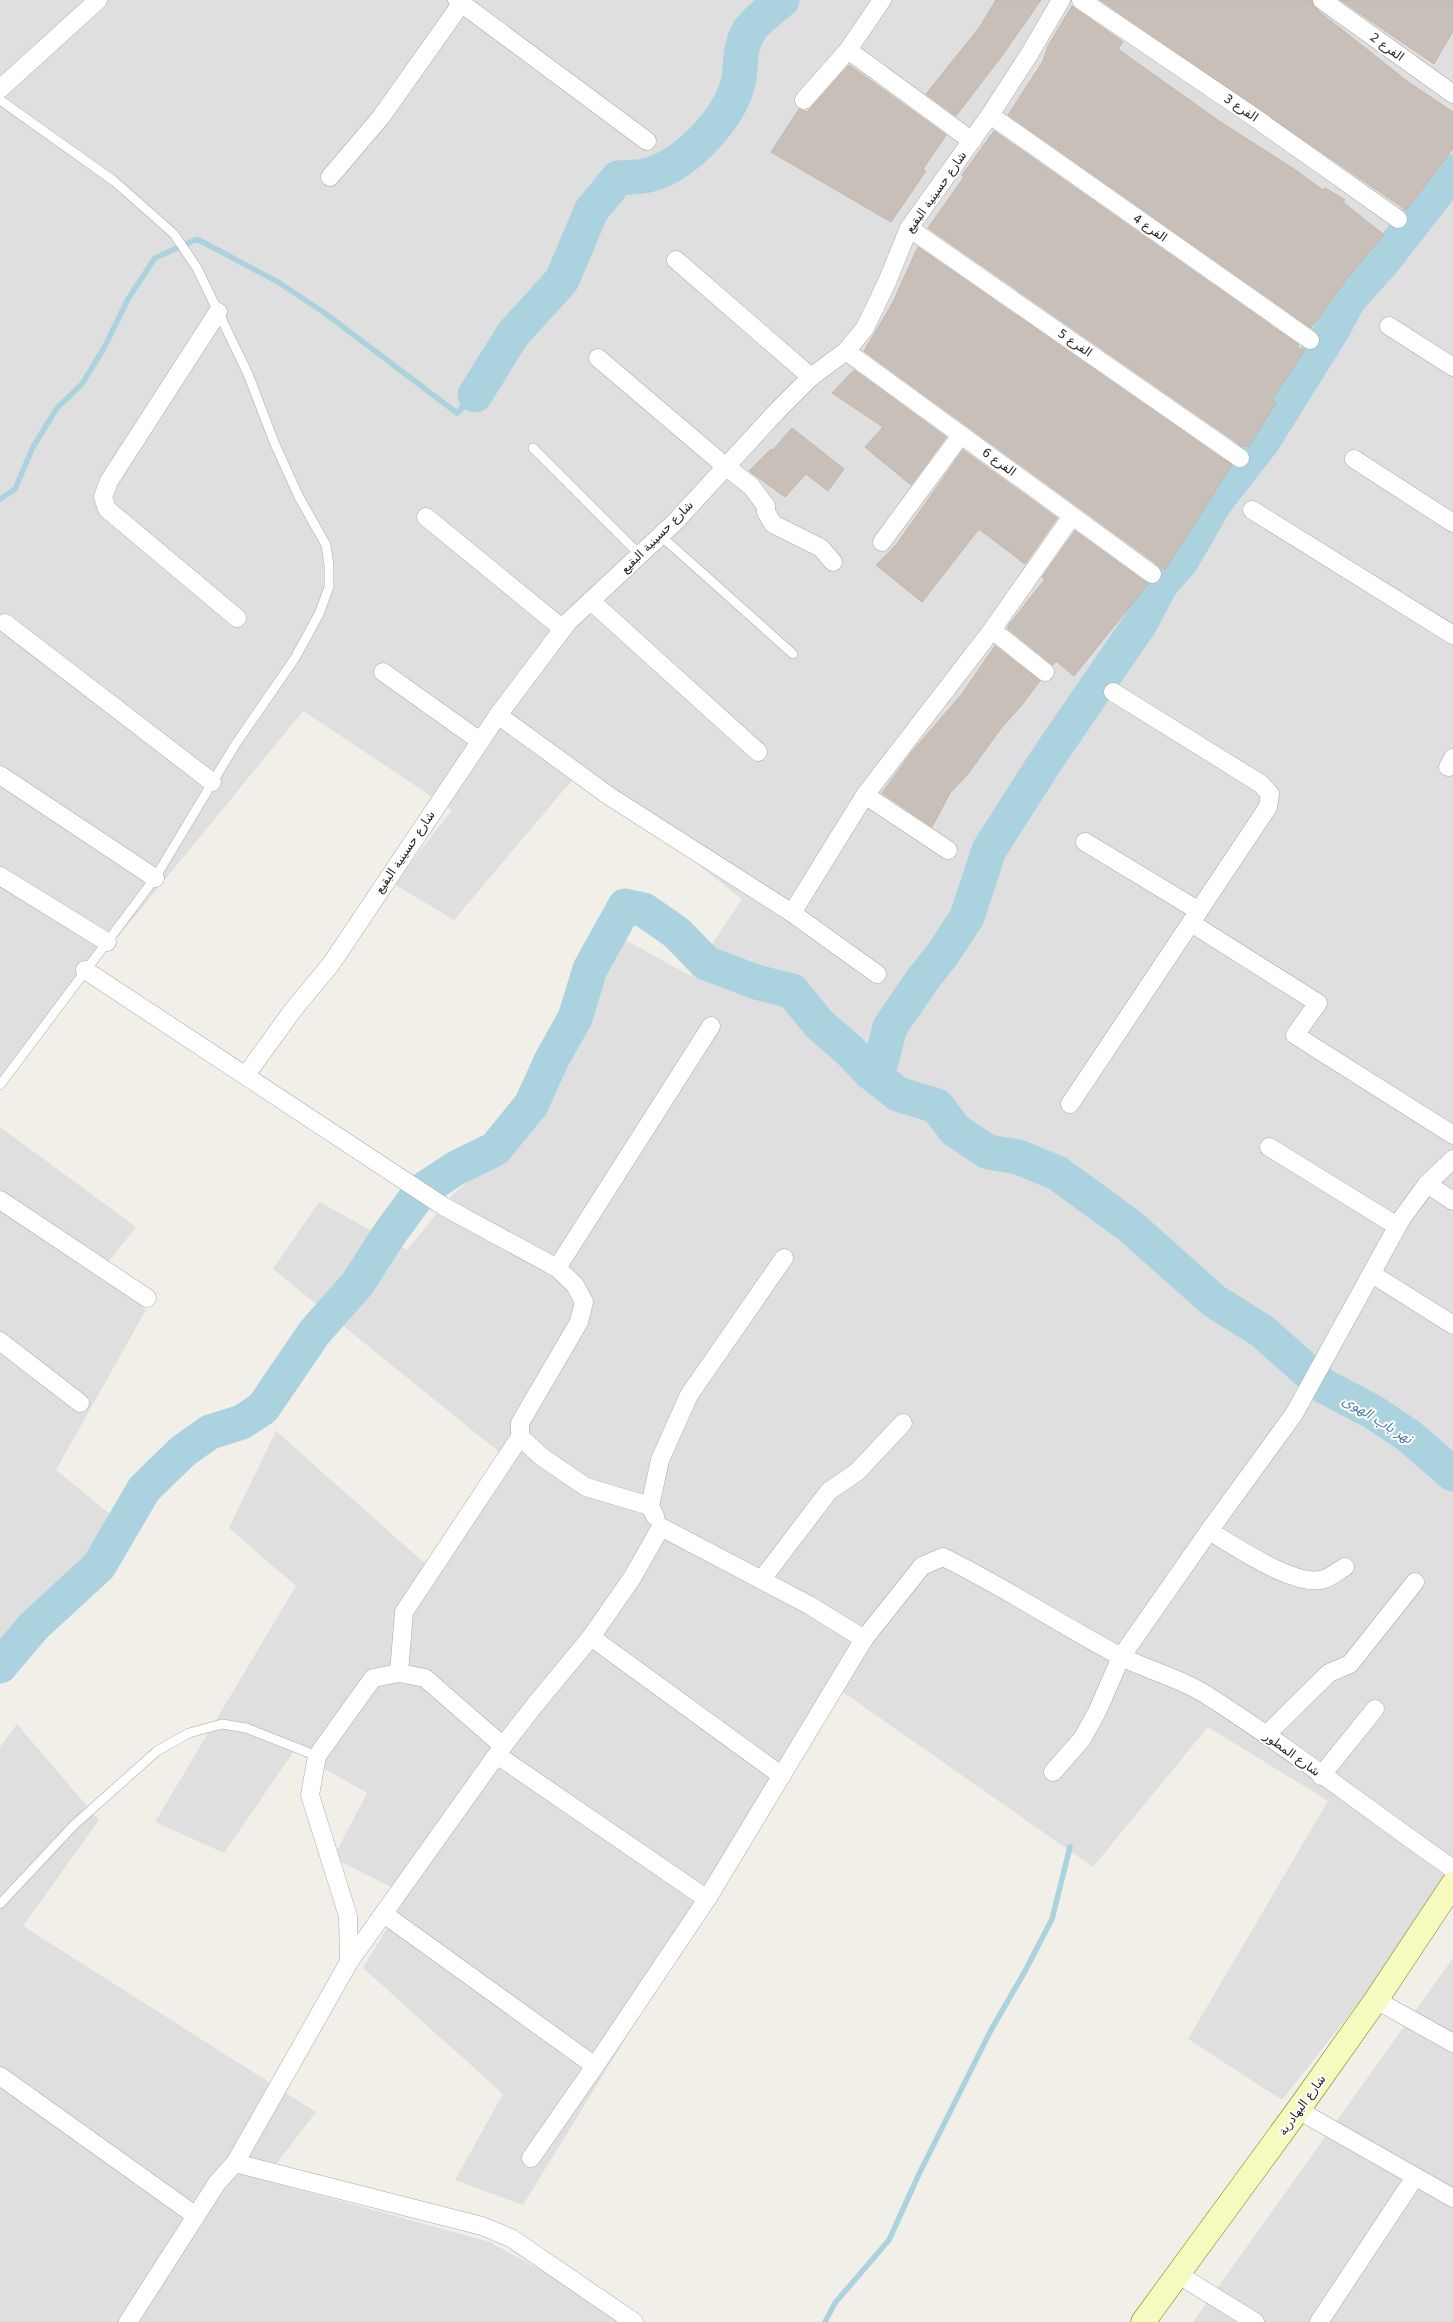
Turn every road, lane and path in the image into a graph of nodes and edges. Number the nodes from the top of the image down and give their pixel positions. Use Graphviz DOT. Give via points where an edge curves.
graph roads {
  1 [pos="98,0"];
  2 [pos="882,0"];
  3 [pos="1061,0"];
  4 [pos="1081,0"];
  5 [pos="1322,0"];
  6 [pos="459,2"];
  7 [pos="848,50"];
  8 [pos="0,89"];
  9 [pos="1453,94"];
  10 [pos="0,100"];
  11 [pos="804,100"];
  12 [pos="990,115"];
  13 [pos="647,141"];
  14 [pos="972,141"];
  15 [pos="330,177"];
  16 [pos="1398,219"];
  17 [pos="909,228"];
  18 [pos="676,260"];
  19 [pos="218,312"];
  20 [pos="1389,326"];
  21 [pos="1310,340"];
  22 [pos="846,352"];
  23 [pos="598,358"];
  24 [pos="1453,367"];
  25 [pos="811,377"];
  26 [pos="961,435"];
  27 [pos="533,448"];
  28 [pos="1240,458"];
  29 [pos="1354,459"];
  30 [pos="725,466"];
  31 [pos="1252,510"];
  32 [pos="1072,516"];
  33 [pos="426,518"];
  34 [pos="1453,523"];
  35 [pos="660,536"];
  36 [pos="882,542"];
  37 [pos="639,554"];
  38 [pos="833,562"];
  39 [pos="1152,574"];
  40 [pos="591,601"];
  41 [pos="236,618"];
  42 [pos="5,623"];
  43 [pos="563,629"];
  44 [pos="992,630"];
  45 [pos="1453,635"];
  46 [pos="793,654"];
  47 [pos="383,672"];
  48 [pos="1045,672"];
  49 [pos="1113,692"];
  50 [pos="498,715"];
  51 [pos="480,741"];
  52 [pos="758,752"];
  53 [pos="0,775"];
  54 [pos="212,782"];
  55 [pos="865,795"];
  56 [pos="1085,842"];
  57 [pos="948,850"];
  58 [pos="0,876"];
  59 [pos="155,878"];
  60 [pos="792,913"];
  61 [pos="1195,917"];
  62 [pos="106,942"];
  63 [pos="85,970"];
  64 [pos="877,974"];
  65 [pos="711,1026"];
  66 [pos="246,1075"];
  67 [pos="0,1085"];
  68 [pos="1070,1104"];
  69 [pos="1453,1135"];
  70 [pos="1269,1147"];
  71 [pos="1453,1158"];
  72 [pos="1427,1184"];
  73 [pos="0,1200"];
  74 [pos="1453,1201"];
  75 [pos="1397,1226"];
  76 [pos="784,1258"];
  77 [pos="557,1268"];
  78 [pos="1372,1274"];
  79 [pos="147,1298"];
  80 [pos="1453,1325"];
  81 [pos="0,1341"];
  82 [pos="80,1404"];
  83 [pos="903,1423"];
  84 [pos="520,1437"];
  85 [pos="650,1506"];
  86 [pos="661,1527"];
  87 [pos="1209,1530"];
  88 [pos="1344,1567"];
  89 [pos="762,1580"];
  90 [pos="1415,1582"];
  91 [pos="591,1638"];
  92 [pos="864,1639"];
  93 [pos="1121,1657"];
  94 [pos="399,1672"];
  95 [pos="1375,1709"];
  96 [pos="1266,1735"];
  97 [pos="500,1751"];
  98 [pos="317,1756"];
  99 [pos="1053,1772"];
  100 [pos="782,1776"];
  101 [pos="1322,1776"];
  102 [pos="1453,1881"];
  103 [pos="706,1899"];
  104 [pos="0,1904"];
  105 [pos="384,1914"];
  106 [pos="349,1962"];
  107 [pos="1376,2000"];
  108 [pos="1453,2043"];
  109 [pos="595,2066"];
  110 [pos="0,2076"];
  111 [pos="1298,2110"];
  112 [pos="530,2158"];
  113 [pos="234,2163"];
  114 [pos="1415,2177"];
  115 [pos="1453,2198"];
  116 [pos="196,2216"];
  117 [pos="1179,2275"];
  118 [pos="128,2322"];
  119 [pos="634,2322"];
  120 [pos="1144,2322"];
  121 [pos="1255,2322"];
  122 [pos="1319,2322"];
  1 -- 8 [label="street"];
  2 -- 7 [label="street"];
  3 -- 12 [label="street, شارع حسينية البقيع"];
  4 -- 16 [label="street, الفرع 3"];
  5 -- 9 [label="street, الفرع 2"];
  6 -- 13 [label="street"];
  6 -- 15 [label="street" via="380,117"];
  7 -- 11 [label="street"];
  7 -- 14 [label="street"];
  10 -- 19 [label="lane" via="114,181 174,234 197,268"];
  12 -- 14 [label="street, شارع حسينية البقيع"];
  12 -- 21 [label="street, الفرع 4"];
  14 -- 17 [label="street, شارع حسينية البقيع"];
  17 -- 22 [label="street, شارع حسينية البقيع" via="865,328"];
  17 -- 28 [label="street, الفرع 5"];
  18 -- 25 [label="street"];
  19 -- 41 [label="street" via="109,481 103,497 107,509"];
  19 -- 54 [label="lane" via="248,374 299,497 326,545 330,587 295,658"];
  20 -- 24 [label="street"];
  22 -- 25 [label="street, شارع حسينية البقيع"];
  22 -- 26 [label="street, الفرع 6"];
  23 -- 30 [label="street"];
  25 -- 30 [label="street, شارع حسينية البقيع"];
  26 -- 32 [label="street, الفرع 6"];
  26 -- 36 [label="street"];
  27 -- 37 [label="lane"];
  29 -- 34 [label="street"];
  30 -- 35 [label="street, شارع حسينية البقيع"];
  30 -- 38 [label="street" via="751,486 766,506 773,524 821,548"];
  31 -- 45 [label="street"];
  32 -- 39 [label="street, الفرع 6"];
  32 -- 44 [label="street"];
  33 -- 43 [label="street"];
  35 -- 37 [label="street, شارع حسينية البقيع"];
  35 -- 46 [label="lane"];
  37 -- 40 [label="street, شارع حسينية البقيع"];
  40 -- 43 [label="street, شارع حسينية البقيع"];
  40 -- 52 [label="street"];
  42 -- 54 [label="street"];
  43 -- 50 [label="street, شارع حسينية البقيع"];
  44 -- 48 [label="street"];
  44 -- 55 [label="street"];
  47 -- 51 [label="street"];
  49 -- 61 [label="street" via="1261,784 1270,794 1268,807"];
  50 -- 51 [label="street, شارع حسينية البقيع"];
  50 -- 60 [label="street" via="609,796"];
  51 -- 66 [label="street, شارع حسينية البقيع" via="331,964"];
  53 -- 59 [label="street"];
  54 -- 59 [label="lane"];
  55 -- 57 [label="street"];
  55 -- 60 [label="street"];
  56 -- 61 [label="street"];
  58 -- 62 [label="street"];
  59 -- 62 [label="lane"];
  60 -- 64 [label="street"];
  61 -- 68 [label="street"];
  61 -- 69 [label="street" via="1318,1003 1295,1034"];
  62 -- 63 [label="lane"];
  63 -- 66 [label="street"];
  63 -- 67 [label="lane"];
  65 -- 77 [label="street"];
  66 -- 77 [label="street" via="444,1206"];
  70 -- 75 [label="street"];
  71 -- 72 [label="street"];
  72 -- 74 [label="street"];
  72 -- 75 [label="street"];
  73 -- 79 [label="street"];
  75 -- 78 [label="street"];
  76 -- 85 [label="street" via="689,1395 660,1460"];
  77 -- 84 [label="street" via="575,1285 584,1302 578,1322 520,1423"];
  78 -- 80 [label="street"];
  78 -- 87 [label="street" via="1294,1414"];
  81 -- 82 [label="street"];
  83 -- 89 [label="street" via="857,1472 829,1491"];
  84 -- 85 [label="street" via="542,1457 586,1487"];
  84 -- 94 [label="street" via="404,1612"];
  85 -- 86 [label="street"];
  86 -- 89 [label="street"];
  86 -- 91 [label="street" via="632,1578"];
  87 -- 88 [label="street" via="1285,1574 1304,1580 1324,1580"];
  87 -- 93 [label="street"];
  89 -- 92 [label="street"];
  90 -- 96 [label="street" via="1350,1664 1328,1674"];
  91 -- 97 [label="street"];
  91 -- 100 [label="street"];
  92 -- 93 [label="street, شارع المطور" via="922,1566 943,1557"];
  92 -- 100 [label="street"];
  93 -- 96 [label="street, شارع المطور" via="1202,1692"];
  93 -- 99 [label="street" via="1082,1739"];
  94 -- 97 [label="street" via="425,1678"];
  94 -- 98 [label="street" via="373,1678"];
  95 -- 101 [label="street"];
  96 -- 101 [label="street, شارع المطور"];
  97 -- 103 [label="street"];
  97 -- 105 [label="street"];
  98 -- 104 [label="lane" via="238,1726 222,1724 189,1734 157,1751 74,1824"];
  98 -- 106 [label="street" via="310,1795 348,1916"];
  100 -- 103 [label="street"];
  101 -- 102 [label="street, شارع المطور"];
  102 -- 107 [label="main road, شارع البهادرية"];
  103 -- 109 [label="street"];
  105 -- 106 [label="street"];
  105 -- 109 [label="street"];
  106 -- 113 [label="street"];
  107 -- 108 [label="street"];
  107 -- 111 [label="main road, شارع البهادرية"];
  109 -- 112 [label="street"];
  110 -- 116 [label="street"];
  111 -- 114 [label="street"];
  111 -- 117 [label="main road, شارع البهادرية"];
  113 -- 116 [label="street"];
  113 -- 119 [label="street" via="482,2226 511,2238"];
  114 -- 115 [label="street"];
  114 -- 122 [label="street"];
  116 -- 118 [label="street"];
  117 -- 120 [label="main road, شارع البهادرية"];
  117 -- 121 [label="street"];
}
